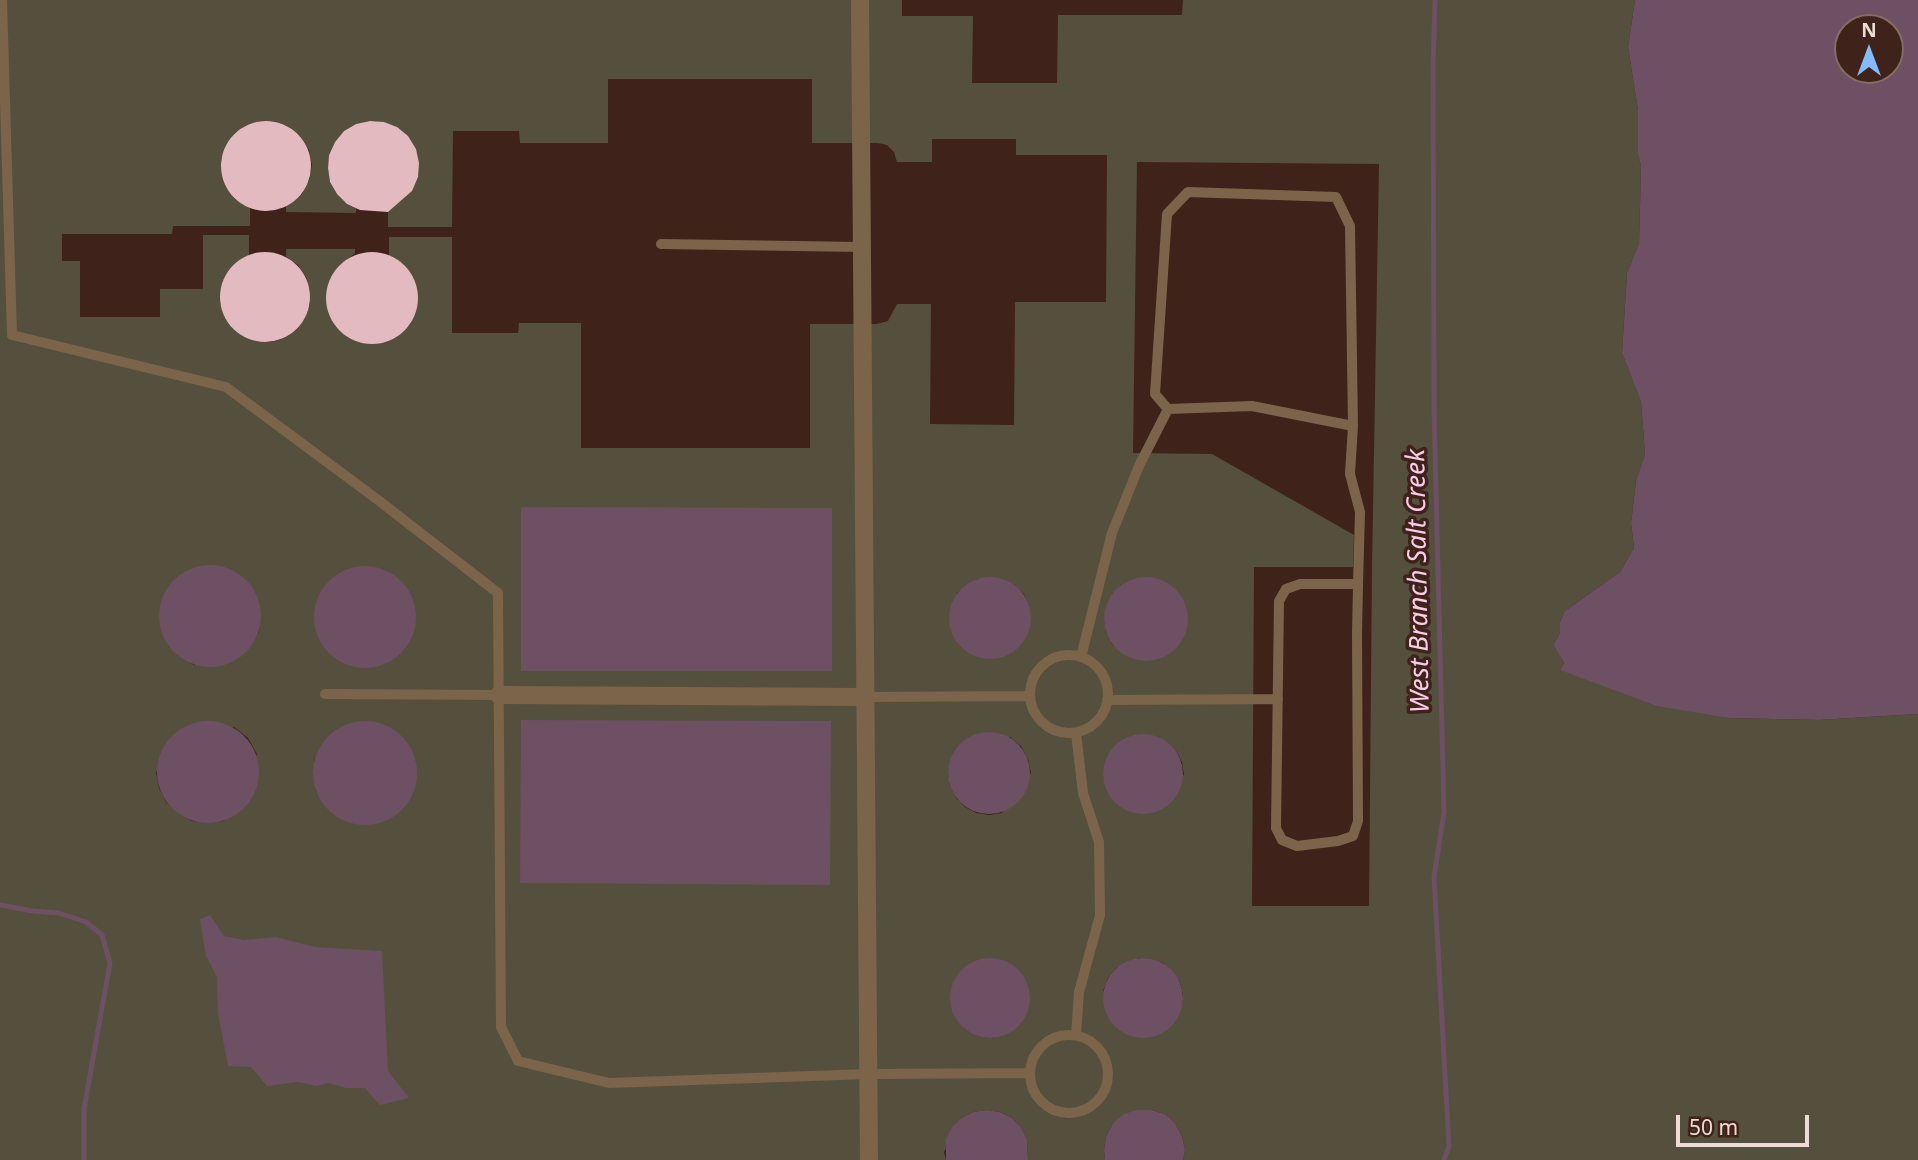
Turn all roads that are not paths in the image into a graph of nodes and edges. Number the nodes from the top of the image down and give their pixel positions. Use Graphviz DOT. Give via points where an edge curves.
graph roads {
  1 [pos="2,0"];
  2 [pos="860,0"];
  3 [pos="661,244"];
  4 [pos="862,247"];
  5 [pos="1168,409"];
  6 [pos="1353,426"];
  7 [pos="1358,584"];
  8 [pos="1080,657"];
  9 [pos="325,694"];
  10 [pos="499,695"];
  11 [pos="1030,696"];
  12 [pos="866,697"];
  13 [pos="1278,699"];
  14 [pos="1107,700"];
  15 [pos="1076,733"];
  16 [pos="1076,1035"];
  17 [pos="1030,1073"];
  18 [pos="869,1074"];
  19 [pos="869,1160"];
  1 -- 10 [label="lane" via="12,335 226,387 498,593"];
  2 -- 4 [label="street"];
  3 -- 4 [label="lane"];
  4 -- 12 [label="street"];
  5 -- 6 [label="lane" via="1252,406"];
  5 -- 6 [label="lane" via="1155,394 1167,214 1188,192 1336,197 1350,226"];
  5 -- 8 [label="lane" via="1112,533"];
  6 -- 7 [label="lane" via="1350,474 1360,512"];
  7 -- 13 [label="lane" via="1300,584 1286,590 1279,601"];
  7 -- 13 [label="lane" via="1358,821 1353,836 1297,846 1282,840 1276,828"];
  8 -- 11 [label="lane" via="1056,657 1045,663 1031,683"];
  8 -- 14 [label="lane" via="1101,671"];
  9 -- 10 [label="lane"];
  10 -- 12 [label="street"];
  10 -- 18 [label="lane" via="501,1027 518,1061 609,1083"];
  11 -- 12 [label="lane"];
  11 -- 15 [label="lane" via="1032,709 1050,729"];
  12 -- 18 [label="street"];
  13 -- 14 [label="lane"];
  14 -- 15 [label="lane" via="1099,719"];
  15 -- 16 [label="lane" via="1083,793 1099,842 1100,915 1079,992"];
  16 -- 17 [label="lane" via="1062,1035 1039,1048"];
  16 -- 17 [label="lane" via="1098,1047 1109,1070 1104,1094 1096,1104 1073,1114 1060,1113 1038,1098"];
  17 -- 18 [label="lane"];
  18 -- 19 [label="street"];
}
